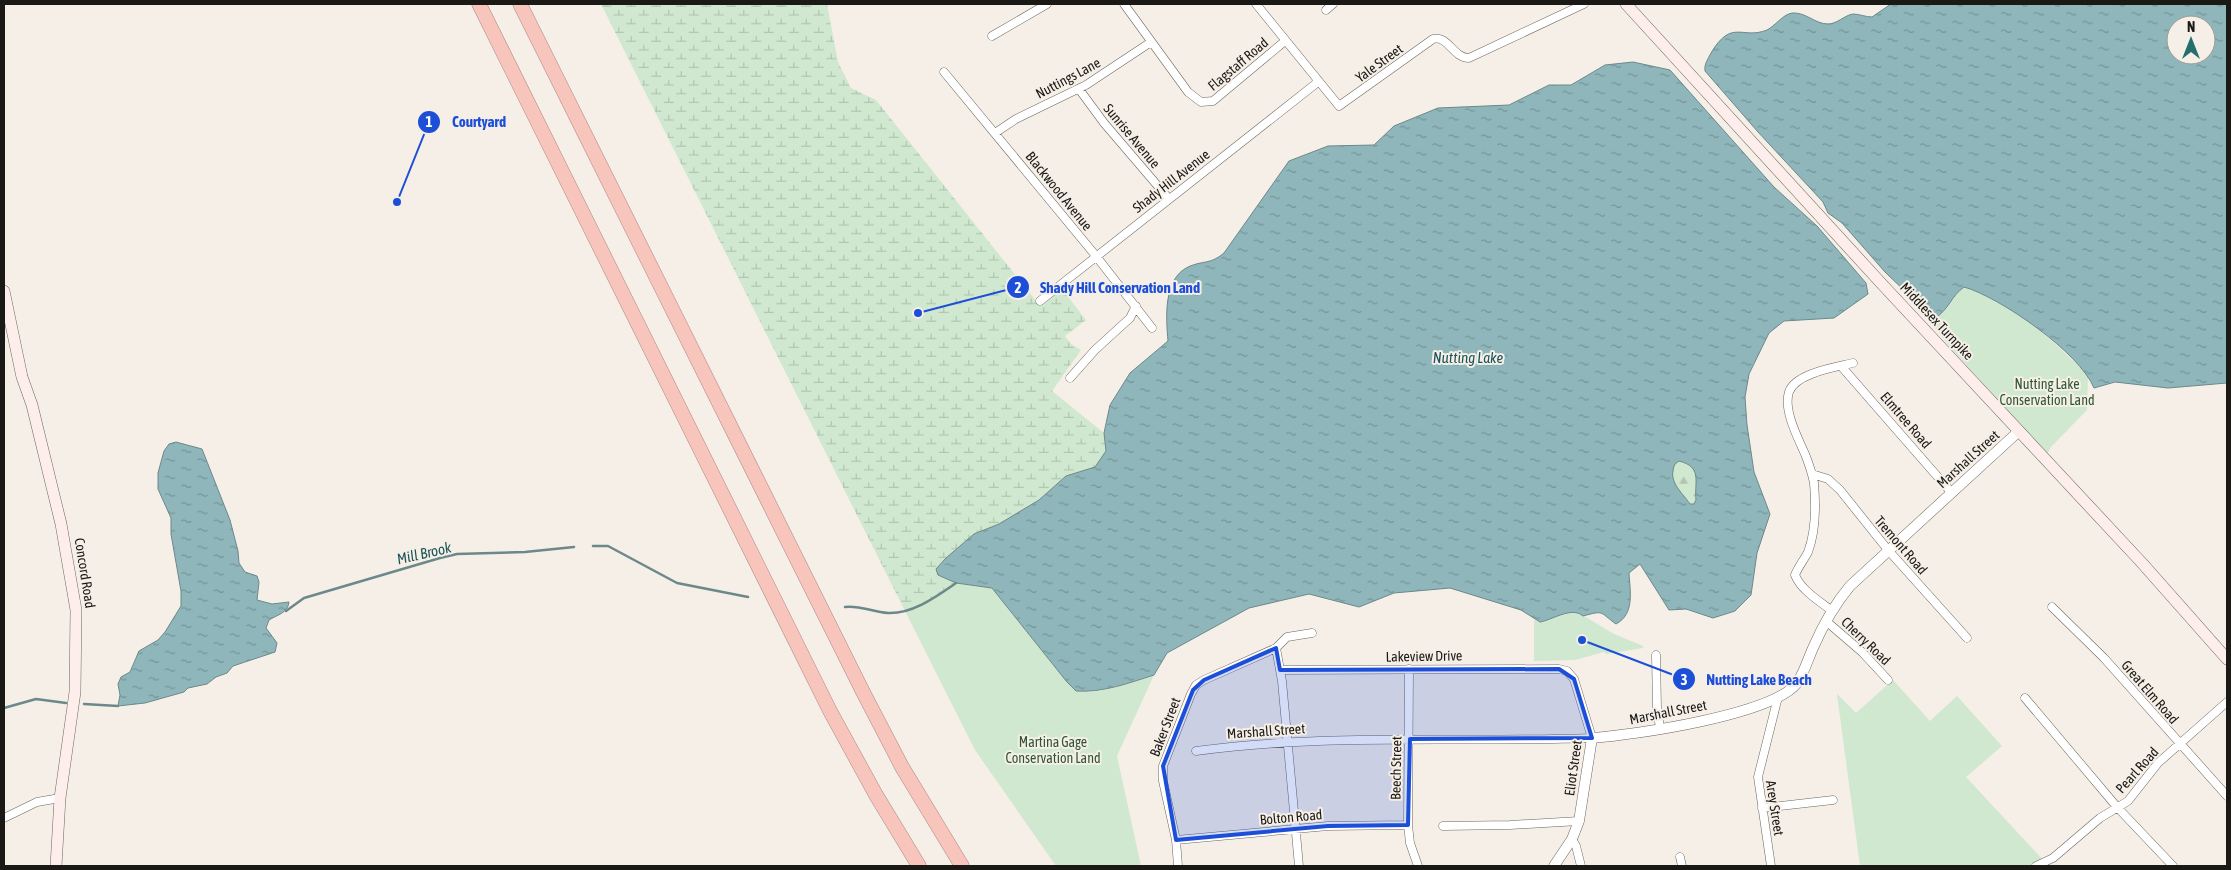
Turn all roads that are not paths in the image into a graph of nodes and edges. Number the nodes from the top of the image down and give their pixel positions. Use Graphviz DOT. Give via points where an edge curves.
graph roads {
  1 [pos="479,4"];
  2 [pos="520,4"];
  3 [pos="1048,4"];
  4 [pos="1124,4"];
  5 [pos="1256,4"];
  6 [pos="1333,4"];
  7 [pos="1584,4"];
  8 [pos="1626,4"];
  9 [pos="1326,10"];
  10 [pos="992,36"];
  11 [pos="1285,41"];
  12 [pos="1151,42"];
  13 [pos="944,72"];
  14 [pos="1318,82"];
  15 [pos="1078,88"];
  16 [pos="995,133"];
  17 [pos="1169,199"];
  18 [pos="1096,256"];
  19 [pos="4,291"];
  20 [pos="1040,301"];
  21 [pos="1136,306"];
  22 [pos="1152,328"];
  23 [pos="1853,364"];
  24 [pos="1841,366"];
  25 [pos="1070,378"];
  26 [pos="2019,431"];
  27 [pos="1812,474"];
  28 [pos="1951,492"];
  29 [pos="1888,550"];
  30 [pos="2052,607"];
  31 [pos="1832,610"];
  32 [pos="1826,621"];
  33 [pos="1312,633"];
  34 [pos="1967,638"];
  35 [pos="1276,648"];
  36 [pos="1656,655"];
  37 [pos="2227,659"];
  38 [pos="1409,669"];
  39 [pos="1280,670"];
  40 [pos="1567,672"];
  41 [pos="1888,680"];
  42 [pos="1778,697"];
  43 [pos="2025,698"];
  44 [pos="2227,702"];
  45 [pos="1660,728"];
  46 [pos="1592,738"];
  47 [pos="1410,739"];
  48 [pos="1287,743"];
  49 [pos="2179,744"];
  50 [pos="1196,752"];
  51 [pos="2227,796"];
  52 [pos="60,798"];
  53 [pos="1834,800"];
  54 [pos="2117,807"];
  55 [pos="1762,808"];
  56 [pos="4,818"];
  57 [pos="1579,821"];
  58 [pos="1408,825"];
  59 [pos="1443,826"];
  60 [pos="1295,828"];
  61 [pos="1572,839"];
  62 [pos="1176,840"];
  63 [pos="1680,858"];
  64 [pos="56,866"];
  65 [pos="919,866"];
  66 [pos="962,866"];
  67 [pos="1178,866"];
  68 [pos="1299,866"];
  69 [pos="1418,866"];
  70 [pos="1554,866"];
  71 [pos="1581,866"];
  72 [pos="1682,866"];
  73 [pos="1771,866"];
  74 [pos="2036,866"];
  75 [pos="2173,866"];
  1 -- 65 [label="highway" via="830,711"];
  2 -- 66 [label="highway" via="858,684 902,767"];
  3 -- 10 [label="street"];
  4 -- 12 [label="street"];
  5 -- 11 [label="street"];
  6 -- 9 [label="street"];
  7 -- 14 [label="street, Yale Street" via="1469,58 1460,57 1440,39 1433,39 1339,106"];
  8 -- 26 [label="main road, Middlesex Turnpike"];
  11 -- 12 [label="street, Flagstaff Road" via="1228,90 1205,103 1191,96"];
  11 -- 14 [label="street"];
  12 -- 15 [label="street, Nuttings Lane"];
  13 -- 16 [label="street, Blackwood Avenue"];
  14 -- 17 [label="street, Shady Hill Avenue"];
  15 -- 16 [label="street, Nuttings Lane"];
  15 -- 17 [label="street, Sunrise Avenue"];
  16 -- 18 [label="street, Blackwood Avenue"];
  17 -- 18 [label="street, Shady Hill Avenue"];
  18 -- 20 [label="street, Shady Hill Avenue"];
  18 -- 21 [label="street, Blackwood Avenue"];
  19 -- 52 [label="main road, Concord Road" via="22,377 61,524 76,610 75,692"];
  21 -- 22 [label="street, Blackwood Avenue"];
  21 -- 25 [label="street" via="1130,318"];
  23 -- 24 [label="street"];
  24 -- 27 [label="street" via="1814,372 1794,385 1788,394 1790,414"];
  24 -- 28 [label="street, Elmtree Road"];
  26 -- 28 [label="street, Marshall Street"];
  26 -- 37 [label="main road, Middlesex Turnpike"];
  27 -- 29 [label="street, Tremont Road" via="1833,483"];
  27 -- 31 [label="street" via="1815,509 1812,538 1796,575 1814,597"];
  28 -- 29 [label="street, Marshall Street"];
  29 -- 31 [label="street, Marshall Street" via="1850,586"];
  29 -- 34 [label="street, Tremont Road"];
  30 -- 49 [label="street, Great Elm Road" via="2104,658"];
  31 -- 32 [label="street, Marshall Street"];
  32 -- 41 [label="street, Cherry Road"];
  32 -- 42 [label="street, Marshall Street" via="1798,681"];
  33 -- 35 [label="street, Baker Street" via="1287,637"];
  35 -- 39 [label="street"];
  35 -- 62 [label="street, Baker Street" via="1204,680 1193,690 1163,766 1163,781"];
  36 -- 45 [label="street"];
  38 -- 39 [label="street, Lakeview Drive"];
  38 -- 40 [label="street, Lakeview Drive" via="1555,668"];
  38 -- 47 [label="street, Beech Street"];
  39 -- 48 [label="street"];
  40 -- 46 [label="street, Eliot Street" via="1574,679"];
  42 -- 45 [label="street, Marshall Street" via="1736,713"];
  42 -- 55 [label="street, Arey Street" via="1759,768"];
  43 -- 54 [label="street"];
  44 -- 49 [label="street, Pearl Road"];
  45 -- 46 [label="street, Marshall Street"];
  46 -- 47 [label="street, Marshall Street"];
  46 -- 57 [label="street, Eliot Street"];
  47 -- 48 [label="street, Marshall Street"];
  47 -- 58 [label="street, Beech Street"];
  48 -- 50 [label="street, Marshall Street" via="1240,745"];
  48 -- 60 [label="street"];
  49 -- 51 [label="street, Great Elm Road"];
  49 -- 54 [label="street, Pearl Road" via="2128,800"];
  52 -- 56 [label="street" via="37,802"];
  52 -- 64 [label="main road, Concord Road"];
  53 -- 55 [label="street"];
  54 -- 74 [label="street, Pearl Road" via="2053,858"];
  54 -- 75 [label="street"];
  55 -- 73 [label="street, Arey Street"];
  57 -- 59 [label="street"];
  57 -- 61 [label="street, Eliot Street"];
  58 -- 60 [label="street, Bolton Road"];
  58 -- 69 [label="street, Beech Street"];
  60 -- 62 [label="street, Bolton Road"];
  60 -- 68 [label="street"];
  61 -- 70 [label="street, Eliot Street"];
  61 -- 71 [label="street"];
  62 -- 67 [label="street, Baker Street"];
  63 -- 72 [label="street"];
}
